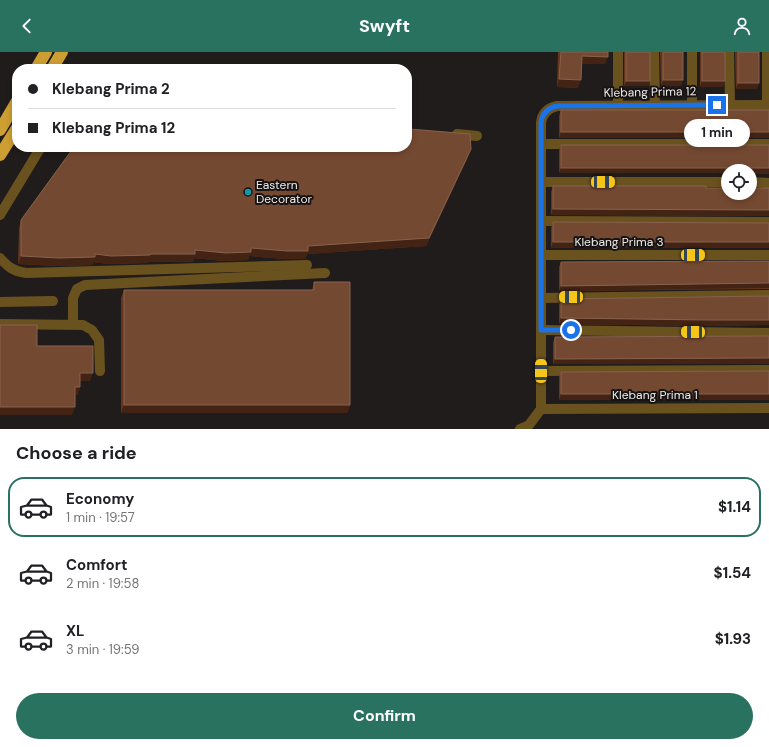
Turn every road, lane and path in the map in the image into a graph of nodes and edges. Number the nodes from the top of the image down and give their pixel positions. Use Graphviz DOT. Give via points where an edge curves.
graph roads {
  1 [pos="46,52"];
  2 [pos="62,52"];
  3 [pos="618,52"];
  4 [pos="654,52"];
  5 [pos="692,52"];
  6 [pos="729,52"];
  7 [pos="767,52"];
  8 [pos="39,64"];
  9 [pos="55,64"];
  10 [pos="655,105"];
  11 [pos="692,105"];
  12 [pos="730,105"];
  13 [pos="768,105"];
  14 [pos="618,106"];
  15 [pos="12,110"];
  16 [pos="0,130"];
  17 [pos="446,133"];
  18 [pos="12,136"];
  19 [pos="477,136"];
  20 [pos="541,144"];
  21 [pos="769,144"];
  22 [pos="38,152"];
  23 [pos="0,155"];
  24 [pos="541,182"];
  25 [pos="721,182"];
  26 [pos="757,182"];
  27 [pos="769,182"];
  28 [pos="0,215"];
  29 [pos="541,221"];
  30 [pos="769,222"];
  31 [pos="541,255"];
  32 [pos="769,255"];
  33 [pos="0,258"];
  34 [pos="307,265"];
  35 [pos="325,274"];
  36 [pos="769,295"];
  37 [pos="541,298"];
  38 [pos="52,301"];
  39 [pos="0,302"];
  40 [pos="0,324"];
  41 [pos="73,324"];
  42 [pos="541,330"];
  43 [pos="769,333"];
  44 [pos="769,370"];
  45 [pos="100,371"];
  46 [pos="541,371"];
  47 [pos="769,408"];
  48 [pos="541,409"];
  49 [pos="520,429"];
  1 -- 8 [label="highway"];
  2 -- 9 [label="highway"];
  3 -- 14 [label="street"];
  4 -- 10 [label="street"];
  5 -- 11 [label="street"];
  6 -- 12 [label="street"];
  7 -- 13 [label="street"];
  10 -- 11 [label="street, Klebang Prima 12"];
  10 -- 14 [label="street, Klebang Prima 12"];
  11 -- 12 [label="street, Klebang Prima 12"];
  12 -- 13 [label="street, Klebang Prima 12"];
  14 -- 20 [label="street, Klebang Prima 12" via="552,107 544,113 541,123"];
  15 -- 16 [label="highway"];
  17 -- 19 [label="street"];
  18 -- 23 [label="highway"];
  20 -- 21 [label="street"];
  20 -- 24 [label="street"];
  22 -- 28 [label="street"];
  24 -- 25 [label="street"];
  24 -- 29 [label="street"];
  26 -- 27 [label="street"];
  29 -- 30 [label="street"];
  29 -- 31 [label="street"];
  31 -- 32 [label="street, Klebang Prima 3"];
  31 -- 37 [label="street"];
  33 -- 34 [label="street" via="16,272 26,273"];
  35 -- 41 [label="street" via="85,285 77,289 73,298"];
  36 -- 37 [label="street"];
  37 -- 42 [label="street"];
  38 -- 39 [label="street"];
  40 -- 41 [label="street"];
  41 -- 45 [label="street" via="83,325 92,330 99,340"];
  42 -- 43 [label="street"];
  42 -- 46 [label="street"];
  44 -- 46 [label="street"];
  46 -- 48 [label="street"];
  47 -- 48 [label="street, Klebang Prima 1"];
  48 -- 49 [label="street" via="529,425"];
}
